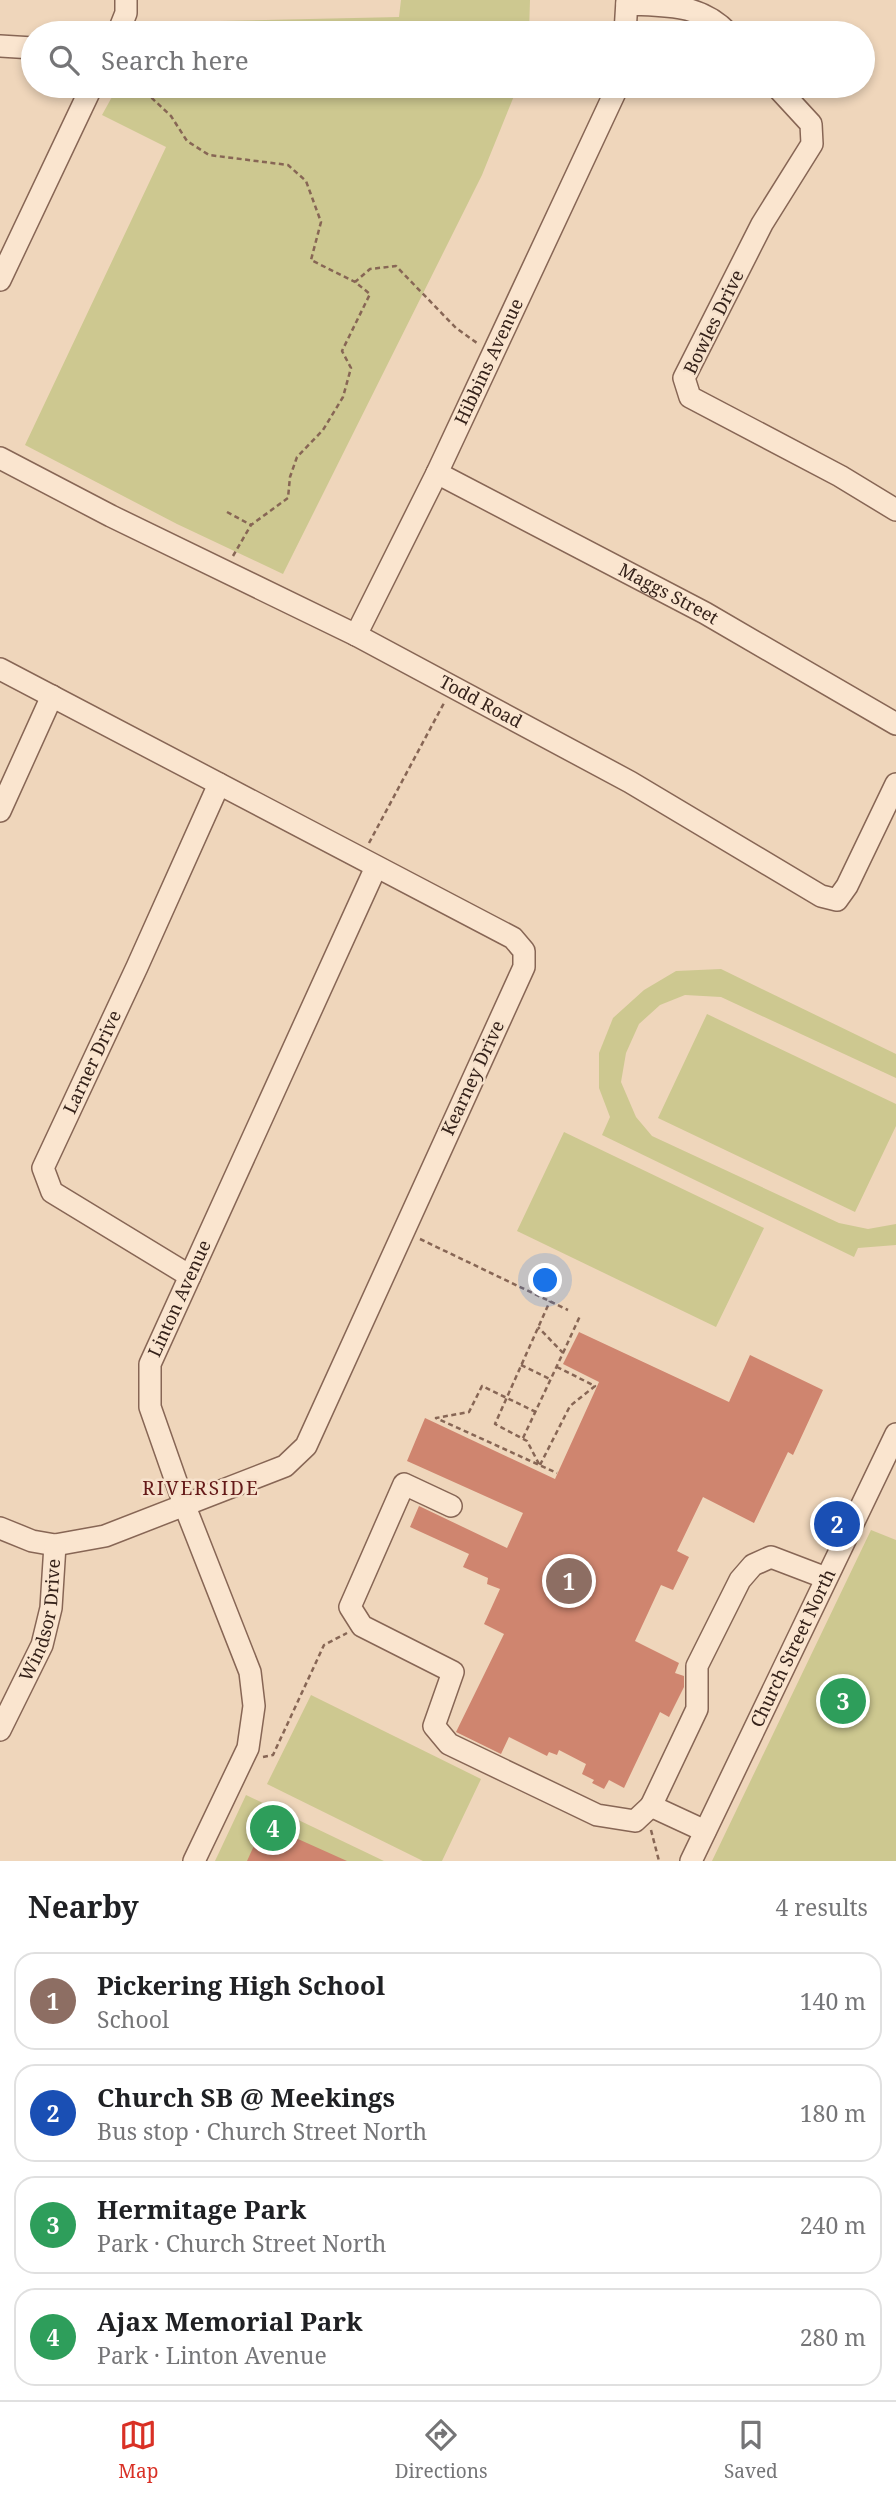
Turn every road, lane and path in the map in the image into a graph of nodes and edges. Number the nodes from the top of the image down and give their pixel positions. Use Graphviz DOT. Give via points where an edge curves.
graph roads {
  1 [pos="126,0"];
  2 [pos="627,2"];
  3 [pos="123,21"];
  4 [pos="626,21"];
  5 [pos="713,21"];
  6 [pos="0,46"];
  7 [pos="21,47"];
  8 [pos="95,98"];
  9 [pos="152,98"];
  10 [pos="612,98"];
  11 [pos="787,98"];
  12 [pos="0,280"];
  13 [pos="355,282"];
  14 [pos="492,352"];
  15 [pos="0,458"];
  16 [pos="437,473"];
  17 [pos="896,510"];
  18 [pos="227,512"];
  19 [pos="251,525"];
  20 [pos="233,557"];
  21 [pos="356,635"];
  22 [pos="0,669"];
  23 [pos="52,696"];
  24 [pos="444,703"];
  25 [pos="896,724"];
  26 [pos="219,784"];
  27 [pos="896,784"];
  28 [pos="0,811"];
  29 [pos="369,863"];
  30 [pos="404,1231"];
  31 [pos="190,1276"];
  32 [pos="550,1301"];
  33 [pos="568,1310"];
  34 [pos="580,1316"];
  35 [pos="538,1327"];
  36 [pos="563,1353"];
  37 [pos="522,1365"];
  38 [pos="556,1367"];
  39 [pos="551,1379"];
  40 [pos="506,1398"];
  41 [pos="536,1412"];
  42 [pos="523,1439"];
  43 [pos="894,1445"];
  44 [pos="540,1465"];
  45 [pos="557,1473"];
  46 [pos="184,1504"];
  47 [pos="451,1506"];
  48 [pos="0,1528"];
  49 [pos="55,1545"];
  50 [pos="826,1578"];
  51 [pos="362,1626"];
  52 [pos="0,1730"];
  53 [pos="257,1759"];
  54 [pos="651,1806"];
  55 [pos="705,1831"];
  56 [pos="194,1861"];
  57 [pos="691,1861"];
  1 -- 3 [label="street"];
  2 -- 4 [label="street"];
  2 -- 5 [label="street" via="687,7"];
  6 -- 7 [label="street"];
  8 -- 12 [label="street"];
  9 -- 13 [label="path" via="187,141 209,155 288,165 306,181 321,222 311,260"];
  10 -- 14 [label="street, Hibbins Avenue"];
  11 -- 17 [label="street, Bowles Drive" via="811,124 811,144 762,224 684,378 690,397"];
  13 -- 14 [label="path" via="370,268 396,266 456,328"];
  13 -- 19 [label="path" via="370,294 342,351 351,368 343,397 323,430 297,457 288,498"];
  14 -- 16 [label="street, Hibbins Avenue"];
  15 -- 21 [label="street, Todd Road"];
  16 -- 21 [label="street, Hibbins Avenue"];
  16 -- 25 [label="street, Maggs Street" via="705,613"];
  18 -- 19 [label="path"];
  19 -- 20 [label="path"];
  21 -- 27 [label="street, Todd Road" via="630,782 821,897 837,900 847,886"];
  22 -- 23 [label="street, Kearney Drive"];
  23 -- 26 [label="street, Kearney Drive"];
  23 -- 28 [label="street"];
  24 -- 29 [label="path"];
  26 -- 29 [label="street, Kearney Drive"];
  26 -- 31 [label="street, Larner Drive" via="43,1168 52,1192"];
  29 -- 30 [label="street, Kearney Drive" via="513,938 524,951 524,967"];
  29 -- 31 [label="street, Linton Avenue"];
  30 -- 32 [label="path"];
  30 -- 46 [label="street, Kearney Drive" via="306,1446 285,1466"];
  31 -- 46 [label="street, Linton Avenue" via="150,1364 148,1386 150,1407"];
  32 -- 33 [label="path"];
  32 -- 35 [label="path"];
  34 -- 36 [label="path"];
  35 -- 36 [label="path"];
  35 -- 37 [label="path"];
  36 -- 38 [label="path"];
  37 -- 39 [label="path"];
  37 -- 40 [label="path"];
  38 -- 39 [label="path"];
  38 -- 44 [label="path" via="595,1386 570,1406"];
  39 -- 41 [label="path"];
  40 -- 41 [label="path"];
  40 -- 42 [label="path" via="495,1424"];
  40 -- 44 [label="path" via="482,1386 470,1412 436,1418"];
  41 -- 42 [label="path"];
  42 -- 44 [label="path"];
  43 -- 50 [label="street, Church Street North"];
  44 -- 45 [label="path"];
  46 -- 49 [label="street, Kearney Drive" via="105,1536"];
  46 -- 56 [label="street, Linton Avenue" via="250,1672 254,1706 248,1748"];
  47 -- 51 [label="street" via="404,1484 350,1607"];
  48 -- 49 [label="street, Kearney Drive"];
  49 -- 52 [label="street, Windsor Drive" via="51,1608 41,1645"];
  50 -- 54 [label="street" via="771,1557 753,1565 740,1580 697,1666 697,1709"];
  50 -- 55 [label="street, Church Street North"];
  51 -- 53 [label="path" via="324,1645 273,1755"];
  51 -- 54 [label="street" via="453,1672 434,1726 449,1744 597,1815 635,1821"];
  54 -- 55 [label="street"];
  55 -- 57 [label="street, Church Street North"];
}
